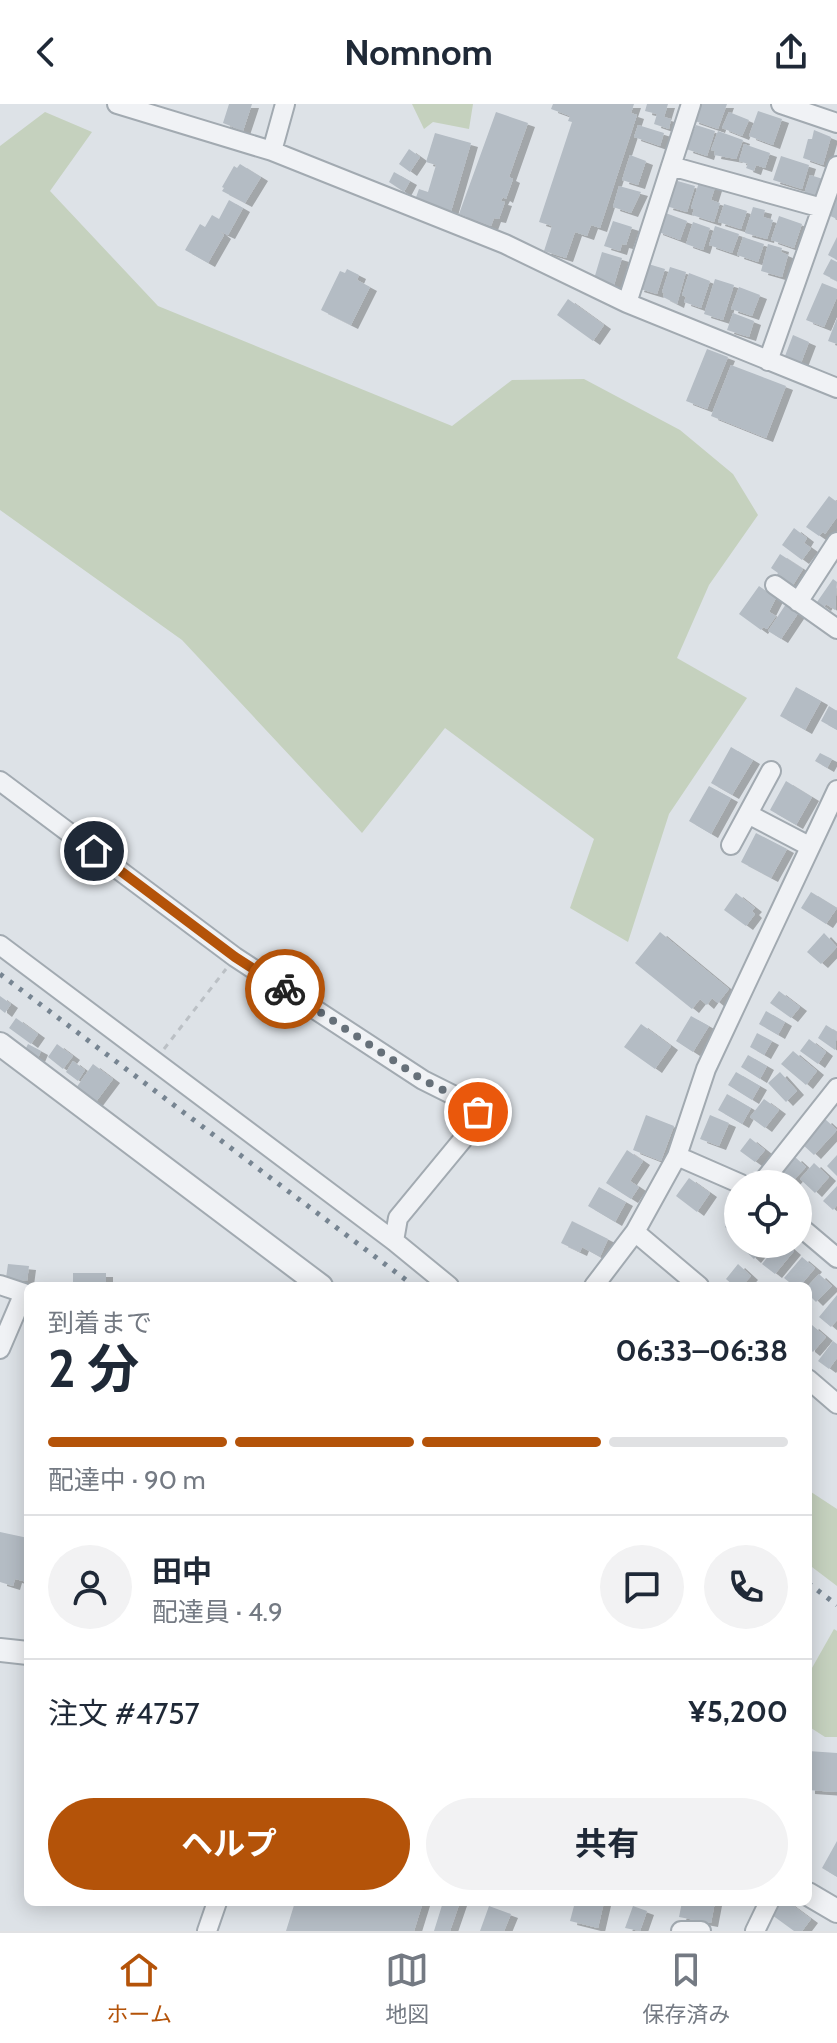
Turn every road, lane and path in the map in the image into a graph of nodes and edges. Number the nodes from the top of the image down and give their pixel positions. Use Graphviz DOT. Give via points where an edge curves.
graph roads {
  1 [pos="117,104"];
  2 [pos="285,104"];
  3 [pos="691,104"];
  4 [pos="781,104"];
  5 [pos="837,123"];
  6 [pos="272,151"];
  7 [pos="671,166"];
  8 [pos="837,166"];
  9 [pos="822,208"];
  10 [pos="627,303"];
  11 [pos="768,361"];
  12 [pos="837,388"];
  13 [pos="837,542"];
  14 [pos="775,585"];
  15 [pos="798,602"];
  16 [pos="837,629"];
  17 [pos="771,771"];
  18 [pos="0,781"];
  19 [pos="837,790"];
  20 [pos="748,814"];
  21 [pos="731,845"];
  22 [pos="809,846"];
  23 [pos="0,945"];
  24 [pos="235,957"];
  25 [pos="0,1044"];
  26 [pos="155,1061"];
  27 [pos="834,1099"];
  28 [pos="677,1156"];
  29 [pos="773,1170"];
  30 [pos="724,1177"];
  31 [pos="635,1232"];
  32 [pos="812,1237"];
  33 [pos="394,1241"];
  34 [pos="837,1258"];
  35 [pos="316,1282"];
  36 [pos="444,1282"];
  37 [pos="597,1282"];
  38 [pos="694,1282"];
  39 [pos="0,1285"];
  40 [pos="0,1349"];
  41 [pos="812,1382"];
  42 [pos="837,1404"];
  43 [pos="0,1650"];
  44 [pos="24,1653"];
  45 [pos="812,1896"];
  46 [pos="216,1906"];
  47 [pos="767,1906"];
  48 [pos="837,1911"];
  49 [pos="207,1931"];
  50 [pos="681,1931"];
  51 [pos="701,1931"];
  52 [pos="755,1931"];
  1 -- 6 [label="street"];
  2 -- 6 [label="street"];
  3 -- 7 [label="street"];
  4 -- 5 [label="street"];
  6 -- 10 [label="street" via="505,244"];
  7 -- 9 [label="street"];
  7 -- 10 [label="street"];
  8 -- 9 [label="street"];
  9 -- 11 [label="street"];
  10 -- 11 [label="street"];
  11 -- 12 [label="street"];
  13 -- 15 [label="street"];
  14 -- 15 [label="street"];
  15 -- 16 [label="street"];
  17 -- 20 [label="street"];
  18 -- 24 [label="street"];
  19 -- 22 [label="street"];
  20 -- 21 [label="street"];
  20 -- 22 [label="street"];
  22 -- 28 [label="street" via="706,1069"];
  23 -- 26 [label="street"];
  24 -- 26 [label="path"];
  24 -- 33 [label="street" via="478,1112 473,1127 398,1218"];
  25 -- 35 [label="street"];
  26 -- 33 [label="street"];
  27 -- 29 [label="street"];
  28 -- 30 [label="street"];
  28 -- 31 [label="street"];
  31 -- 37 [label="street"];
  31 -- 38 [label="street"];
  32 -- 34 [label="street"];
  33 -- 36 [label="street"];
  39 -- 40 [label="street" via="24,1293"];
  41 -- 42 [label="street"];
  43 -- 44 [label="street"];
  45 -- 48 [label="street"];
  46 -- 49 [label="street"];
  47 -- 52 [label="street"];
  50 -- 51 [label="street"];
}
